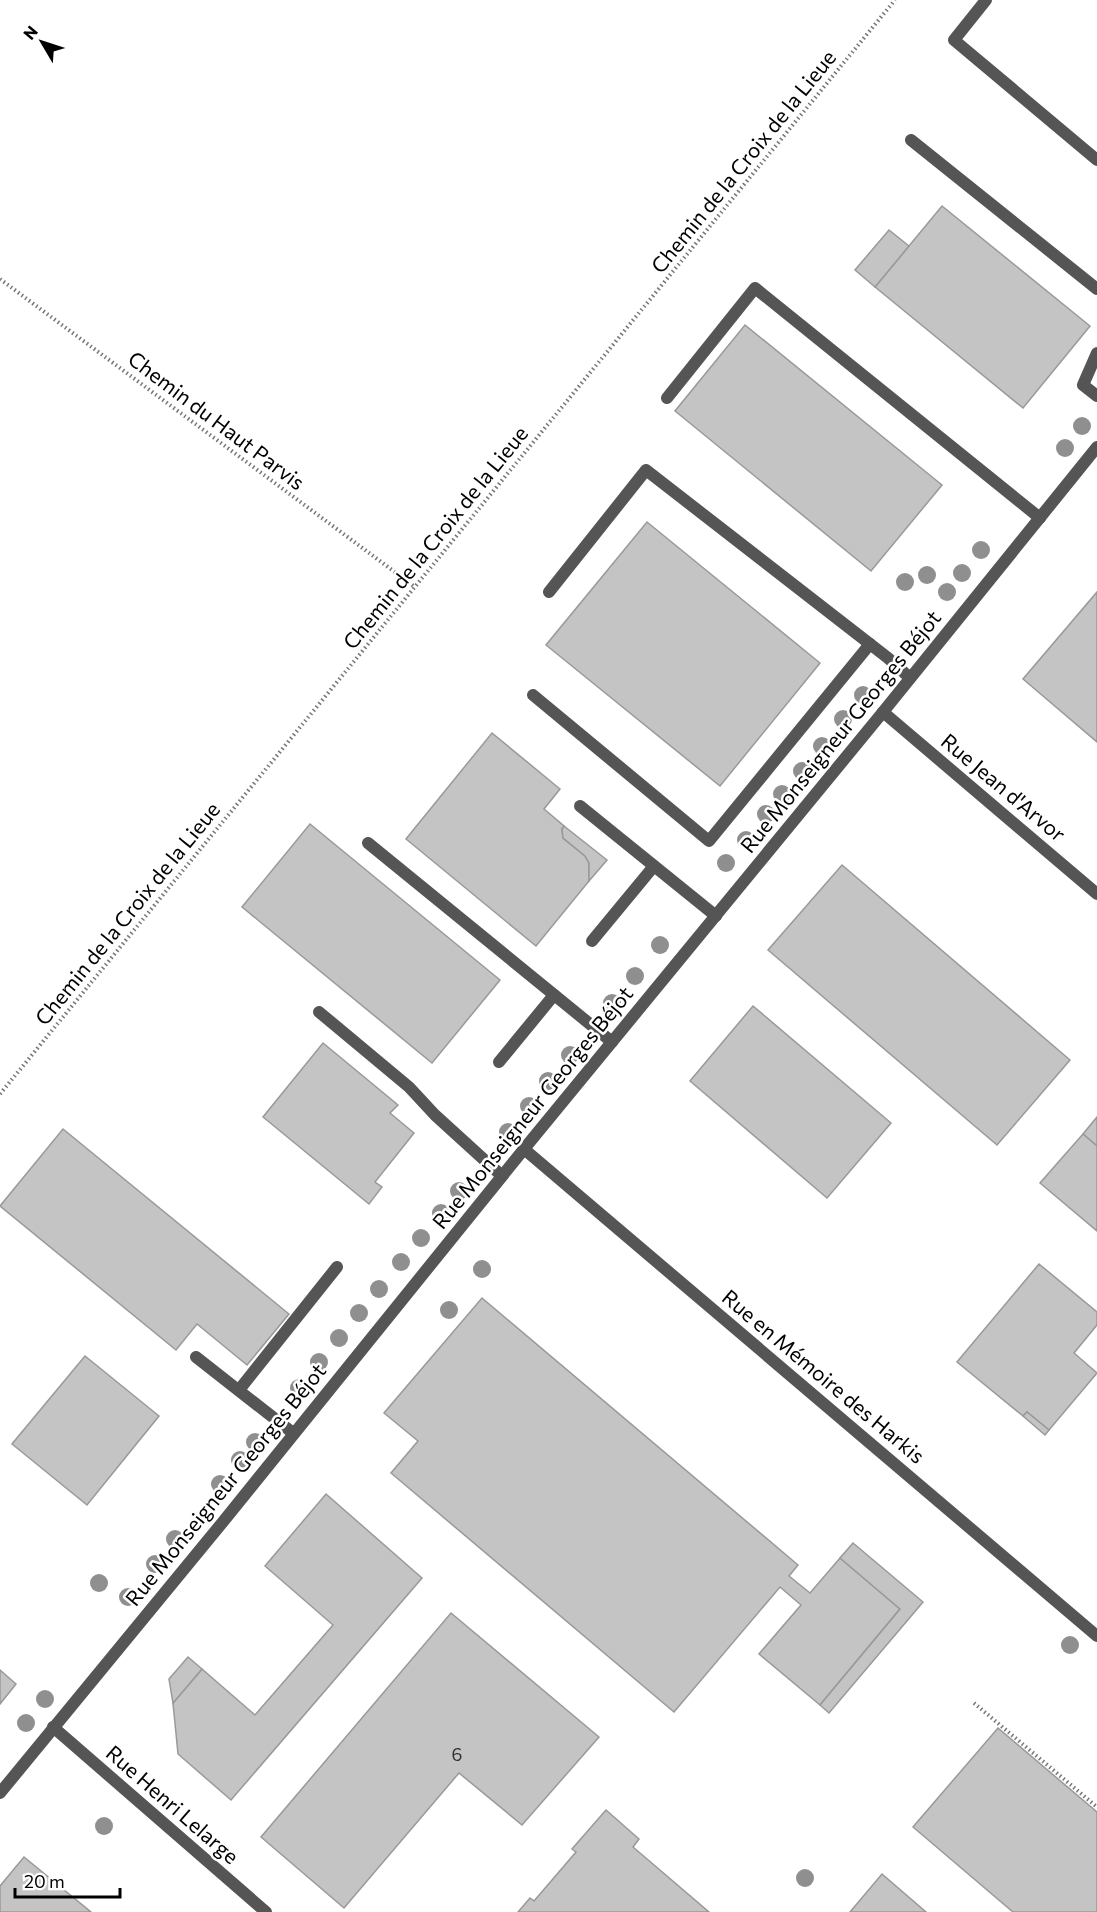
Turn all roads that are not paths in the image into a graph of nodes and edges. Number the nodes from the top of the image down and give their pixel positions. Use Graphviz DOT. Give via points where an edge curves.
graph roads {
  1 [pos="986,0"];
  2 [pos="911,140"];
  3 [pos="1097,160"];
  4 [pos="1097,290"];
  5 [pos="1097,353"];
  6 [pos="1097,396"];
  7 [pos="667,398"];
  8 [pos="1097,447"];
  9 [pos="1040,518"];
  10 [pos="549,592"];
  11 [pos="870,644"];
  12 [pos="910,678"];
  13 [pos="532,695"];
  14 [pos="883,712"];
  15 [pos="580,806"];
  16 [pos="368,843"];
  17 [pos="654,866"];
  18 [pos="1097,894"];
  19 [pos="716,915"];
  20 [pos="592,941"];
  21 [pos="554,995"];
  22 [pos="319,1012"];
  23 [pos="612,1042"];
  24 [pos="499,1062"];
  25 [pos="524,1149"];
  26 [pos="502,1176"];
  27 [pos="337,1267"];
  28 [pos="196,1357"];
  29 [pos="238,1390"];
  30 [pos="293,1433"];
  31 [pos="1097,1636"];
  32 [pos="53,1727"];
  33 [pos="0,1793"];
  34 [pos="266,1912"];
  1 -- 3 [label="street" via="954,40"];
  2 -- 4 [label="street"];
  5 -- 6 [label="street" via="1083,385"];
  7 -- 9 [label="street" via="755,288"];
  8 -- 9 [label="street, Rue Monseigneur Georges Béjot"];
  9 -- 12 [label="street, Rue Monseigneur Georges Béjot"];
  10 -- 11 [label="street" via="646,470"];
  11 -- 12 [label="street"];
  11 -- 13 [label="street" via="710,841"];
  12 -- 14 [label="street, Rue Monseigneur Georges Béjot"];
  14 -- 18 [label="street, Rue Jean d'Arvor"];
  14 -- 19 [label="street, Rue Monseigneur Georges Béjot"];
  15 -- 17 [label="street"];
  16 -- 21 [label="street"];
  17 -- 19 [label="street"];
  17 -- 20 [label="street"];
  19 -- 23 [label="street, Rue Monseigneur Georges Béjot"];
  21 -- 23 [label="street"];
  21 -- 24 [label="street"];
  22 -- 26 [label="street" via="409,1086"];
  23 -- 25 [label="street, Rue Monseigneur Georges Béjot"];
  25 -- 26 [label="street, Rue Monseigneur Georges Béjot"];
  25 -- 31 [label="street, Rue en Mémoire des Harkis"];
  26 -- 30 [label="street, Rue Monseigneur Georges Béjot"];
  27 -- 29 [label="street"];
  28 -- 29 [label="street"];
  29 -- 30 [label="street"];
  30 -- 32 [label="street, Rue Monseigneur Georges Béjot"];
  32 -- 33 [label="street, Rue Monseigneur Georges Béjot"];
  32 -- 34 [label="street, Rue Henri Lelarge"];
}
